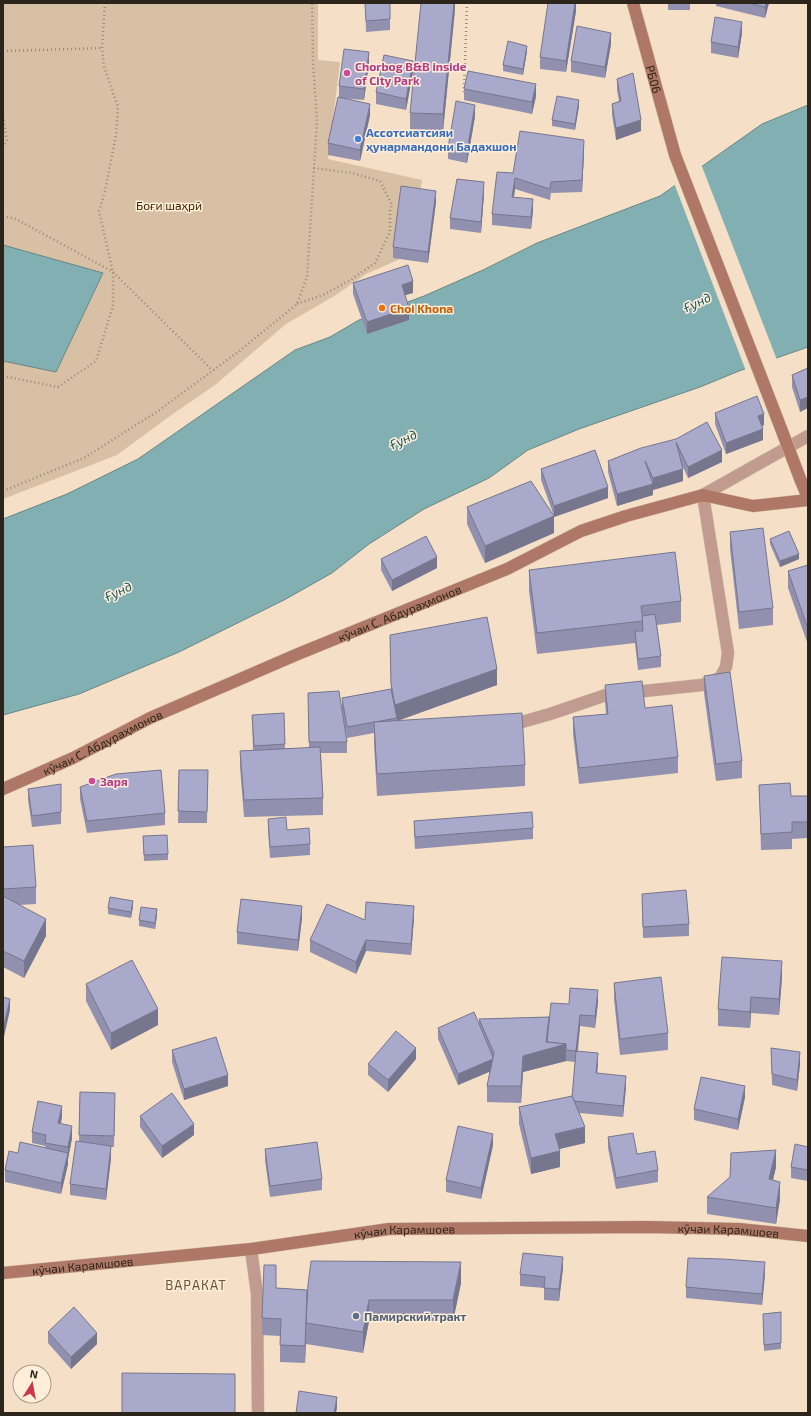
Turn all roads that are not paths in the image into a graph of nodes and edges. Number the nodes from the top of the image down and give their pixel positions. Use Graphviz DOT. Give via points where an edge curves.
graph roads {
  1 [pos="633,3"];
  2 [pos="808,436"];
  3 [pos="703,495"];
  4 [pos="808,499"];
  5 [pos="493,727"];
  6 [pos="3,790"];
  7 [pos="808,1236"];
  8 [pos="251,1249"];
  9 [pos="3,1273"];
  10 [pos="258,1413"];
  1 -- 4 [label="main road, РБ06 / РБ06, bridge" via="675,154"];
  2 -- 3 [label="street"];
  3 -- 4 [label="main road, кӯчаи С. Абдураҳмонов" via="753,506"];
  3 -- 5 [label="street" via="728,653 726,667 720,678 702,685 606,695 522,722"];
  3 -- 6 [label="main road, кӯчаи С. Абдураҳмонов" via="581,531 507,569 298,654 150,718 73,758"];
  7 -- 8 [label="main road, кӯчаи Карамшоев" via="739,1229 647,1227 389,1229"];
  8 -- 9 [label="main road, кӯчаи Карамшоев"];
  8 -- 10 [label="street" via="257,1294"];
}
